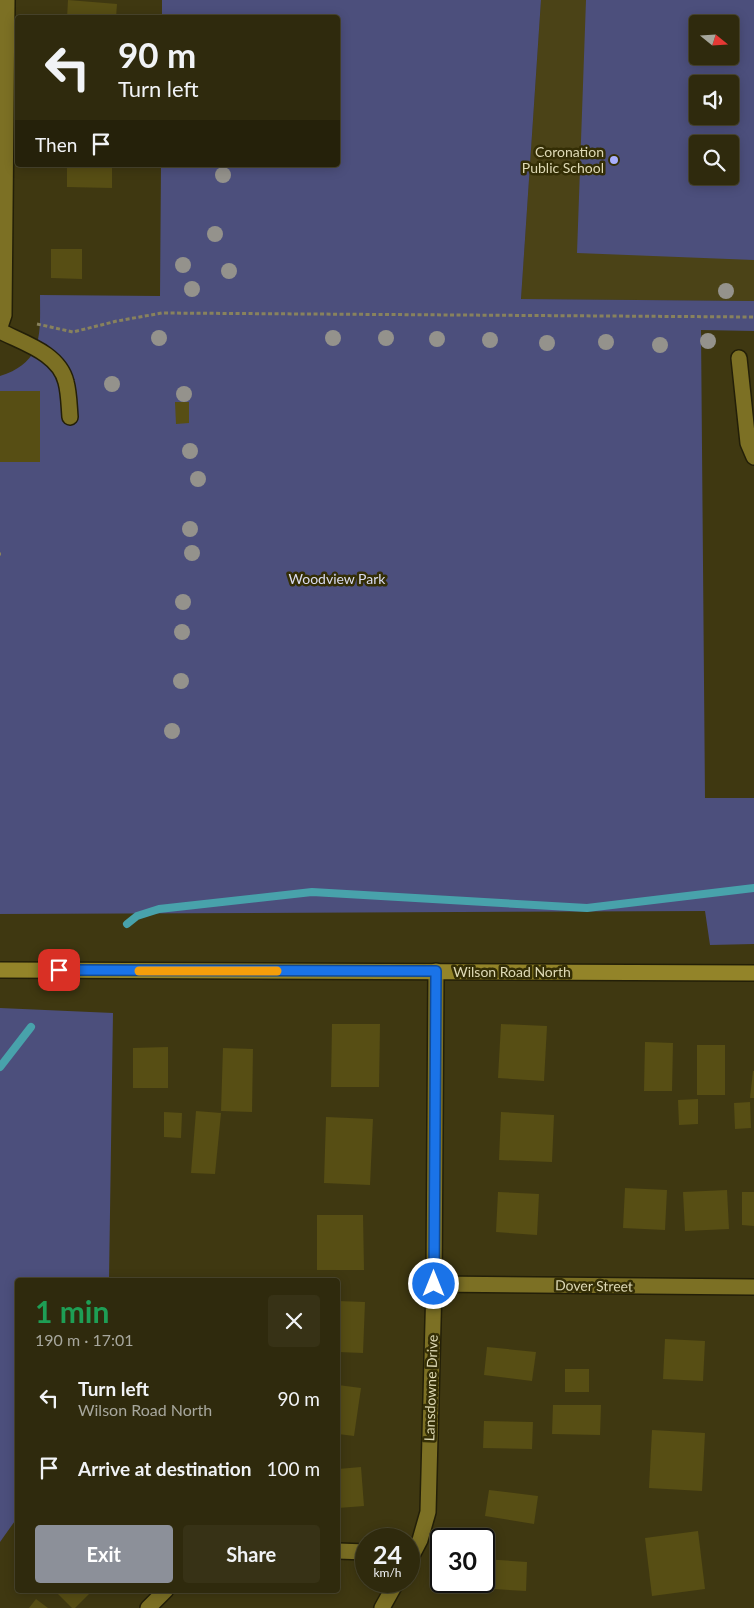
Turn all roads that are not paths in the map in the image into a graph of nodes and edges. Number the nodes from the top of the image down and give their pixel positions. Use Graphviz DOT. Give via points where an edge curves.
graph roads {
  1 [pos="7,0"];
  2 [pos="0,327"];
  3 [pos="0,331"];
  4 [pos="740,358"];
  5 [pos="70,416"];
  6 [pos="754,457"];
  7 [pos="0,970"];
  8 [pos="436,971"];
  9 [pos="754,973"];
  10 [pos="434,1284"];
  11 [pos="754,1287"];
  12 [pos="420,1540"];
  13 [pos="340,1551"];
  14 [pos="355,1552"];
  15 [pos="163,1593"];
  16 [pos="390,1593"];
  17 [pos="148,1608"];
  18 [pos="382,1608"];
  1 -- 2 [label="street" via="4,315"];
  3 -- 5 [label="street" via="47,354 57,366 66,380"];
  4 -- 6 [label="street" via="748,443"];
  7 -- 8 [label="main road, Wilson Road North"];
  8 -- 9 [label="main road, Wilson Road North"];
  8 -- 10 [label="street, Lansdowne Drive"];
  10 -- 11 [label="street, Dover Street"];
  10 -- 12 [label="street, Lansdowne Drive" via="428,1512"];
  13 -- 14 [label="street"];
  15 -- 17 [label="street"];
  16 -- 18 [label="street"];
}
